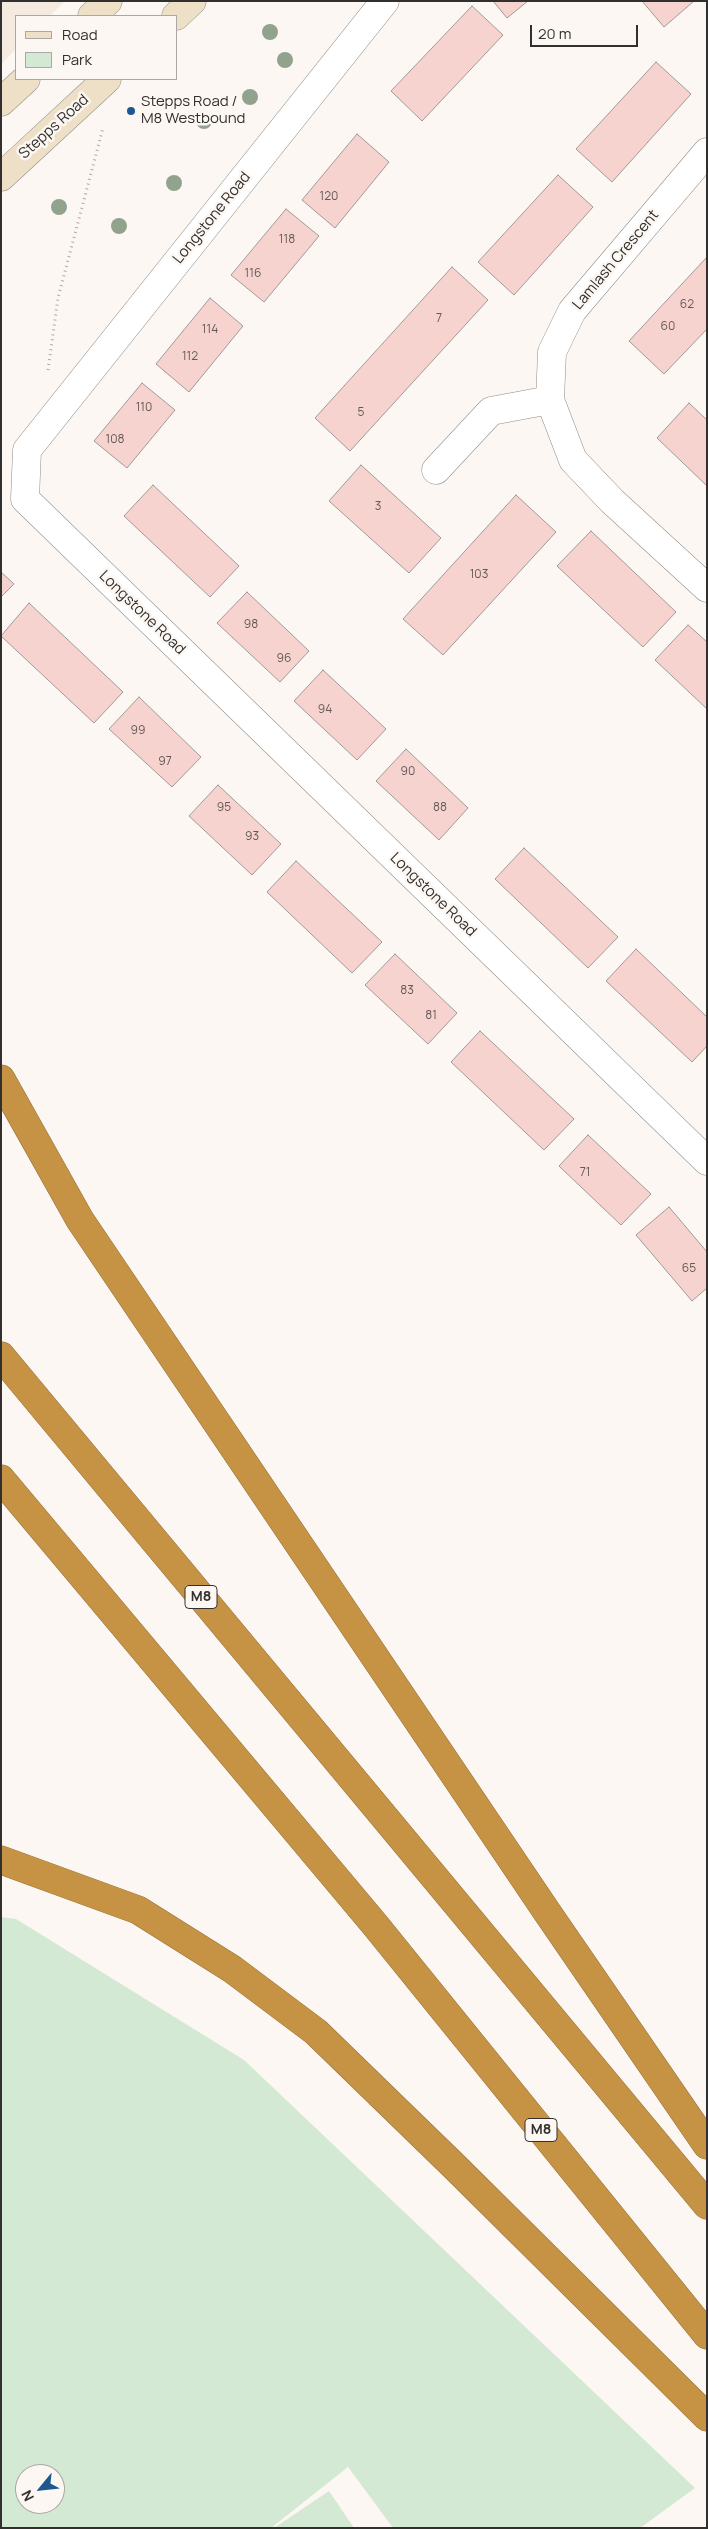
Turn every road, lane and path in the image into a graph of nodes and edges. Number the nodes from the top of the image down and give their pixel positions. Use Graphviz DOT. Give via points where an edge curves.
graph roads {
  1 [pos="108,1"];
  2 [pos="192,1"];
  3 [pos="385,1"];
  4 [pos="93,15"];
  5 [pos="177,15"];
  6 [pos="25,80"];
  7 [pos="106,80"];
  8 [pos="1,102"];
  9 [pos="104,126"];
  10 [pos="707,152"];
  11 [pos="1,176"];
  12 [pos="47,373"];
  13 [pos="550,400"];
  14 [pos="436,470"];
  15 [pos="707,588"];
  16 [pos="1,1079"];
  17 [pos="707,1161"];
  18 [pos="1,1356"];
  19 [pos="1,1479"];
  20 [pos="1,1860"];
  21 [pos="707,2145"];
  22 [pos="707,2205"];
  23 [pos="707,2335"];
  24 [pos="707,2416"];
  1 -- 4 [label="main road"];
  2 -- 5 [label="main road"];
  3 -- 17 [label="street, Longstone Road" via="27,450 25,499"];
  6 -- 8 [label="main road"];
  7 -- 11 [label="main road, Stepps Road"];
  9 -- 12 [label="path" via="58,298"];
  10 -- 13 [label="street, Lamlash Crescent" via="572,311 552,352"];
  13 -- 14 [label="street" via="491,411"];
  13 -- 15 [label="street, Lamlash Crescent" via="573,460 612,502"];
  16 -- 21 [label="highway" via="80,1220"];
  18 -- 22 [label="highway, M8"];
  19 -- 23 [label="highway, M8" via="376,1926"];
  20 -- 24 [label="highway" via="138,1910 232,1969 316,2032"];
}
